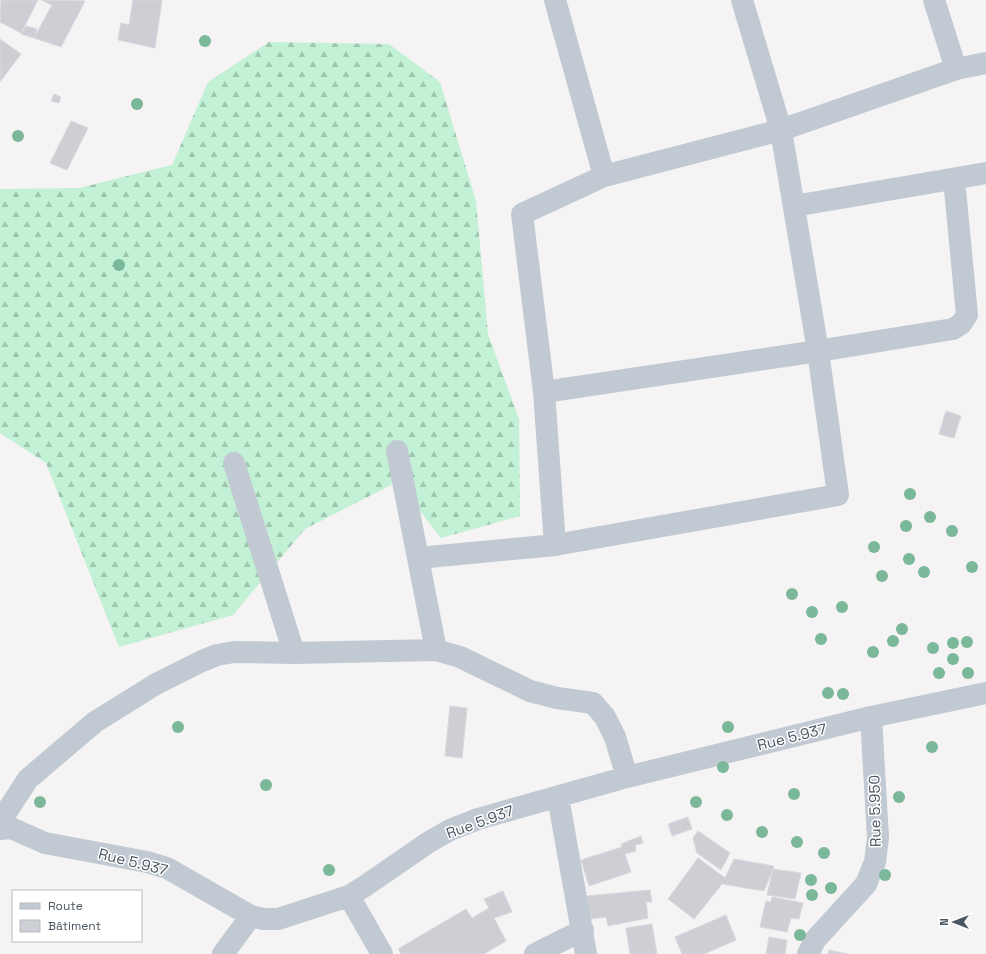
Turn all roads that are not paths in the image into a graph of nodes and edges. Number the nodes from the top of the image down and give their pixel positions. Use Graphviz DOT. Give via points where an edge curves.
graph roads {
  1 [pos="555,0"];
  2 [pos="742,0"];
  3 [pos="934,0"];
  4 [pos="986,63"];
  5 [pos="956,69"];
  6 [pos="781,130"];
  7 [pos="986,173"];
  8 [pos="604,176"];
  9 [pos="954,179"];
  10 [pos="794,206"];
  11 [pos="818,351"];
  12 [pos="544,392"];
  13 [pos="397,451"];
  14 [pos="234,462"];
  15 [pos="556,545"];
  16 [pos="418,558"];
  17 [pos="436,650"];
  18 [pos="294,653"];
  19 [pos="986,693"];
  20 [pos="871,718"];
  21 [pos="627,777"];
  22 [pos="558,797"];
  23 [pos="0,822"];
  24 [pos="0,829"];
  25 [pos="349,896"];
  26 [pos="251,916"];
  27 [pos="582,930"];
  28 [pos="223,954"];
  29 [pos="382,954"];
  30 [pos="535,954"];
  31 [pos="586,954"];
  32 [pos="808,954"];
  1 -- 8 [label="street"];
  2 -- 6 [label="street"];
  3 -- 5 [label="street"];
  4 -- 5 [label="street"];
  5 -- 6 [label="street"];
  6 -- 8 [label="street"];
  6 -- 10 [label="street"];
  7 -- 9 [label="street"];
  8 -- 12 [label="street" via="522,214"];
  9 -- 10 [label="street"];
  9 -- 11 [label="street" via="966,315 961,324 953,329"];
  10 -- 11 [label="street"];
  11 -- 12 [label="street"];
  11 -- 15 [label="street" via="838,495"];
  12 -- 15 [label="street"];
  13 -- 16 [label="street"];
  14 -- 18 [label="street"];
  15 -- 16 [label="street"];
  16 -- 17 [label="street"];
  17 -- 18 [label="street"];
  17 -- 21 [label="street" via="460,657 530,691 594,703 606,718 615,737"];
  18 -- 23 [label="street" via="234,652 217,655 156,684 95,722 28,779"];
  19 -- 20 [label="street, Rue 5.937"];
  20 -- 21 [label="street, Rue 5.937"];
  20 -- 32 [label="street, Rue 5.950" via="878,838 875,862 866,884 815,940"];
  21 -- 22 [label="street, Rue 5.937"];
  22 -- 25 [label="street, Rue 5.937" via="478,819 450,830"];
  22 -- 27 [label="street"];
  24 -- 26 [label="street, Rue 5.937" via="11,828 45,843 167,868"];
  25 -- 26 [label="street, Rue 5.937" via="278,919"];
  25 -- 29 [label="street"];
  26 -- 28 [label="street"];
  27 -- 30 [label="street"];
  27 -- 31 [label="street"];
}
